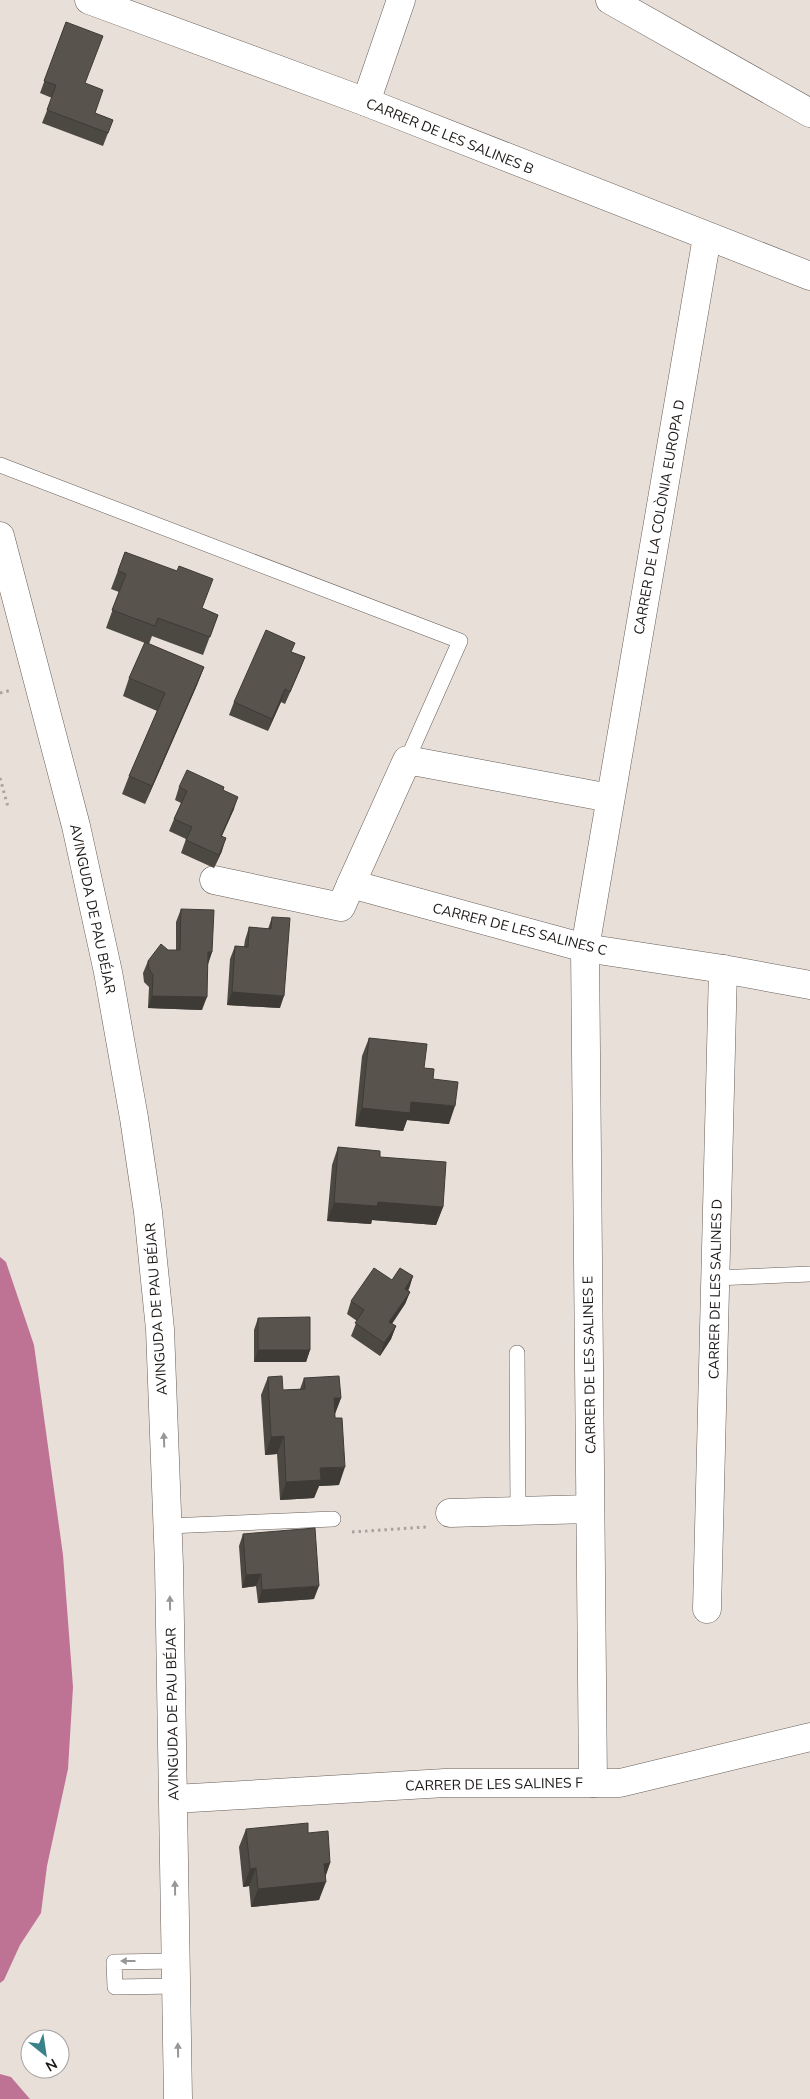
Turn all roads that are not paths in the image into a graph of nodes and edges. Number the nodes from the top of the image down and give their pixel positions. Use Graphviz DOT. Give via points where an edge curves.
graph roads {
  1 [pos="89,0"];
  2 [pos="401,0"];
  3 [pos="610,0"];
  4 [pos="366,102"];
  5 [pos="810,114"];
  6 [pos="707,237"];
  7 [pos="810,276"];
  8 [pos="0,465"];
  9 [pos="0,536"];
  10 [pos="407,760"];
  11 [pos="610,798"];
  12 [pos="214,880"];
  13 [pos="351,884"];
  14 [pos="585,948"];
  15 [pos="723,969"];
  16 [pos="810,985"];
  17 [pos="810,1274"];
  18 [pos="715,1278"];
  19 [pos="517,1353"];
  20 [pos="590,1510"];
  21 [pos="518,1511"];
  22 [pos="450,1512"];
  23 [pos="333,1519"];
  24 [pos="168,1526"];
  25 [pos="707,1608"];
  26 [pos="810,1737"];
  27 [pos="593,1783"];
  28 [pos="174,1799"];
  29 [pos="178,2099"];
  1 -- 4 [label="street, CARRER DE LES SALINES B"];
  2 -- 4 [label="street"];
  3 -- 5 [label="street"];
  4 -- 6 [label="street, CARRER DE LES SALINES B"];
  6 -- 7 [label="street, CARRER DE LES SALINES B"];
  6 -- 11 [label="street, CARRER DE LA COLÒNIA EUROPA D"];
  8 -- 10 [label="lane" via="460,641"];
  24 -- 9 [label="street, AVINGUDA DE PAU BÉJAR, one-way" via="160,1329 134,1118 108,972 76,826"];
  10 -- 11 [label="street"];
  10 -- 13 [label="street"];
  11 -- 14 [label="street, CARRER DE LA COLÒNIA EUROPA D"];
  12 -- 13 [label="street" via="340,906"];
  13 -- 14 [label="street, CARRER DE LES SALINES C"];
  14 -- 15 [label="street, CARRER DE LES SALINES C"];
  14 -- 20 [label="street, CARRER DE LES SALINES E"];
  15 -- 16 [label="street, CARRER DE LES SALINES C"];
  15 -- 18 [label="street, CARRER DE LES SALINES D"];
  17 -- 18 [label="lane"];
  18 -- 25 [label="street, CARRER DE LES SALINES D"];
  19 -- 21 [label="lane"];
  20 -- 21 [label="street"];
  20 -- 27 [label="street, CARRER DE LES SALINES E"];
  21 -- 22 [label="street"];
  23 -- 24 [label="lane"];
  28 -- 24 [label="street, AVINGUDA DE PAU BÉJAR, one-way"];
  26 -- 27 [label="street, CARRER DE LES SALINES F" via="620,1782"];
  27 -- 28 [label="street, CARRER DE LES SALINES F" via="445,1783"];
  29 -- 28 [label="street, AVINGUDA DE PAU BÉJAR, one-way"];
}
